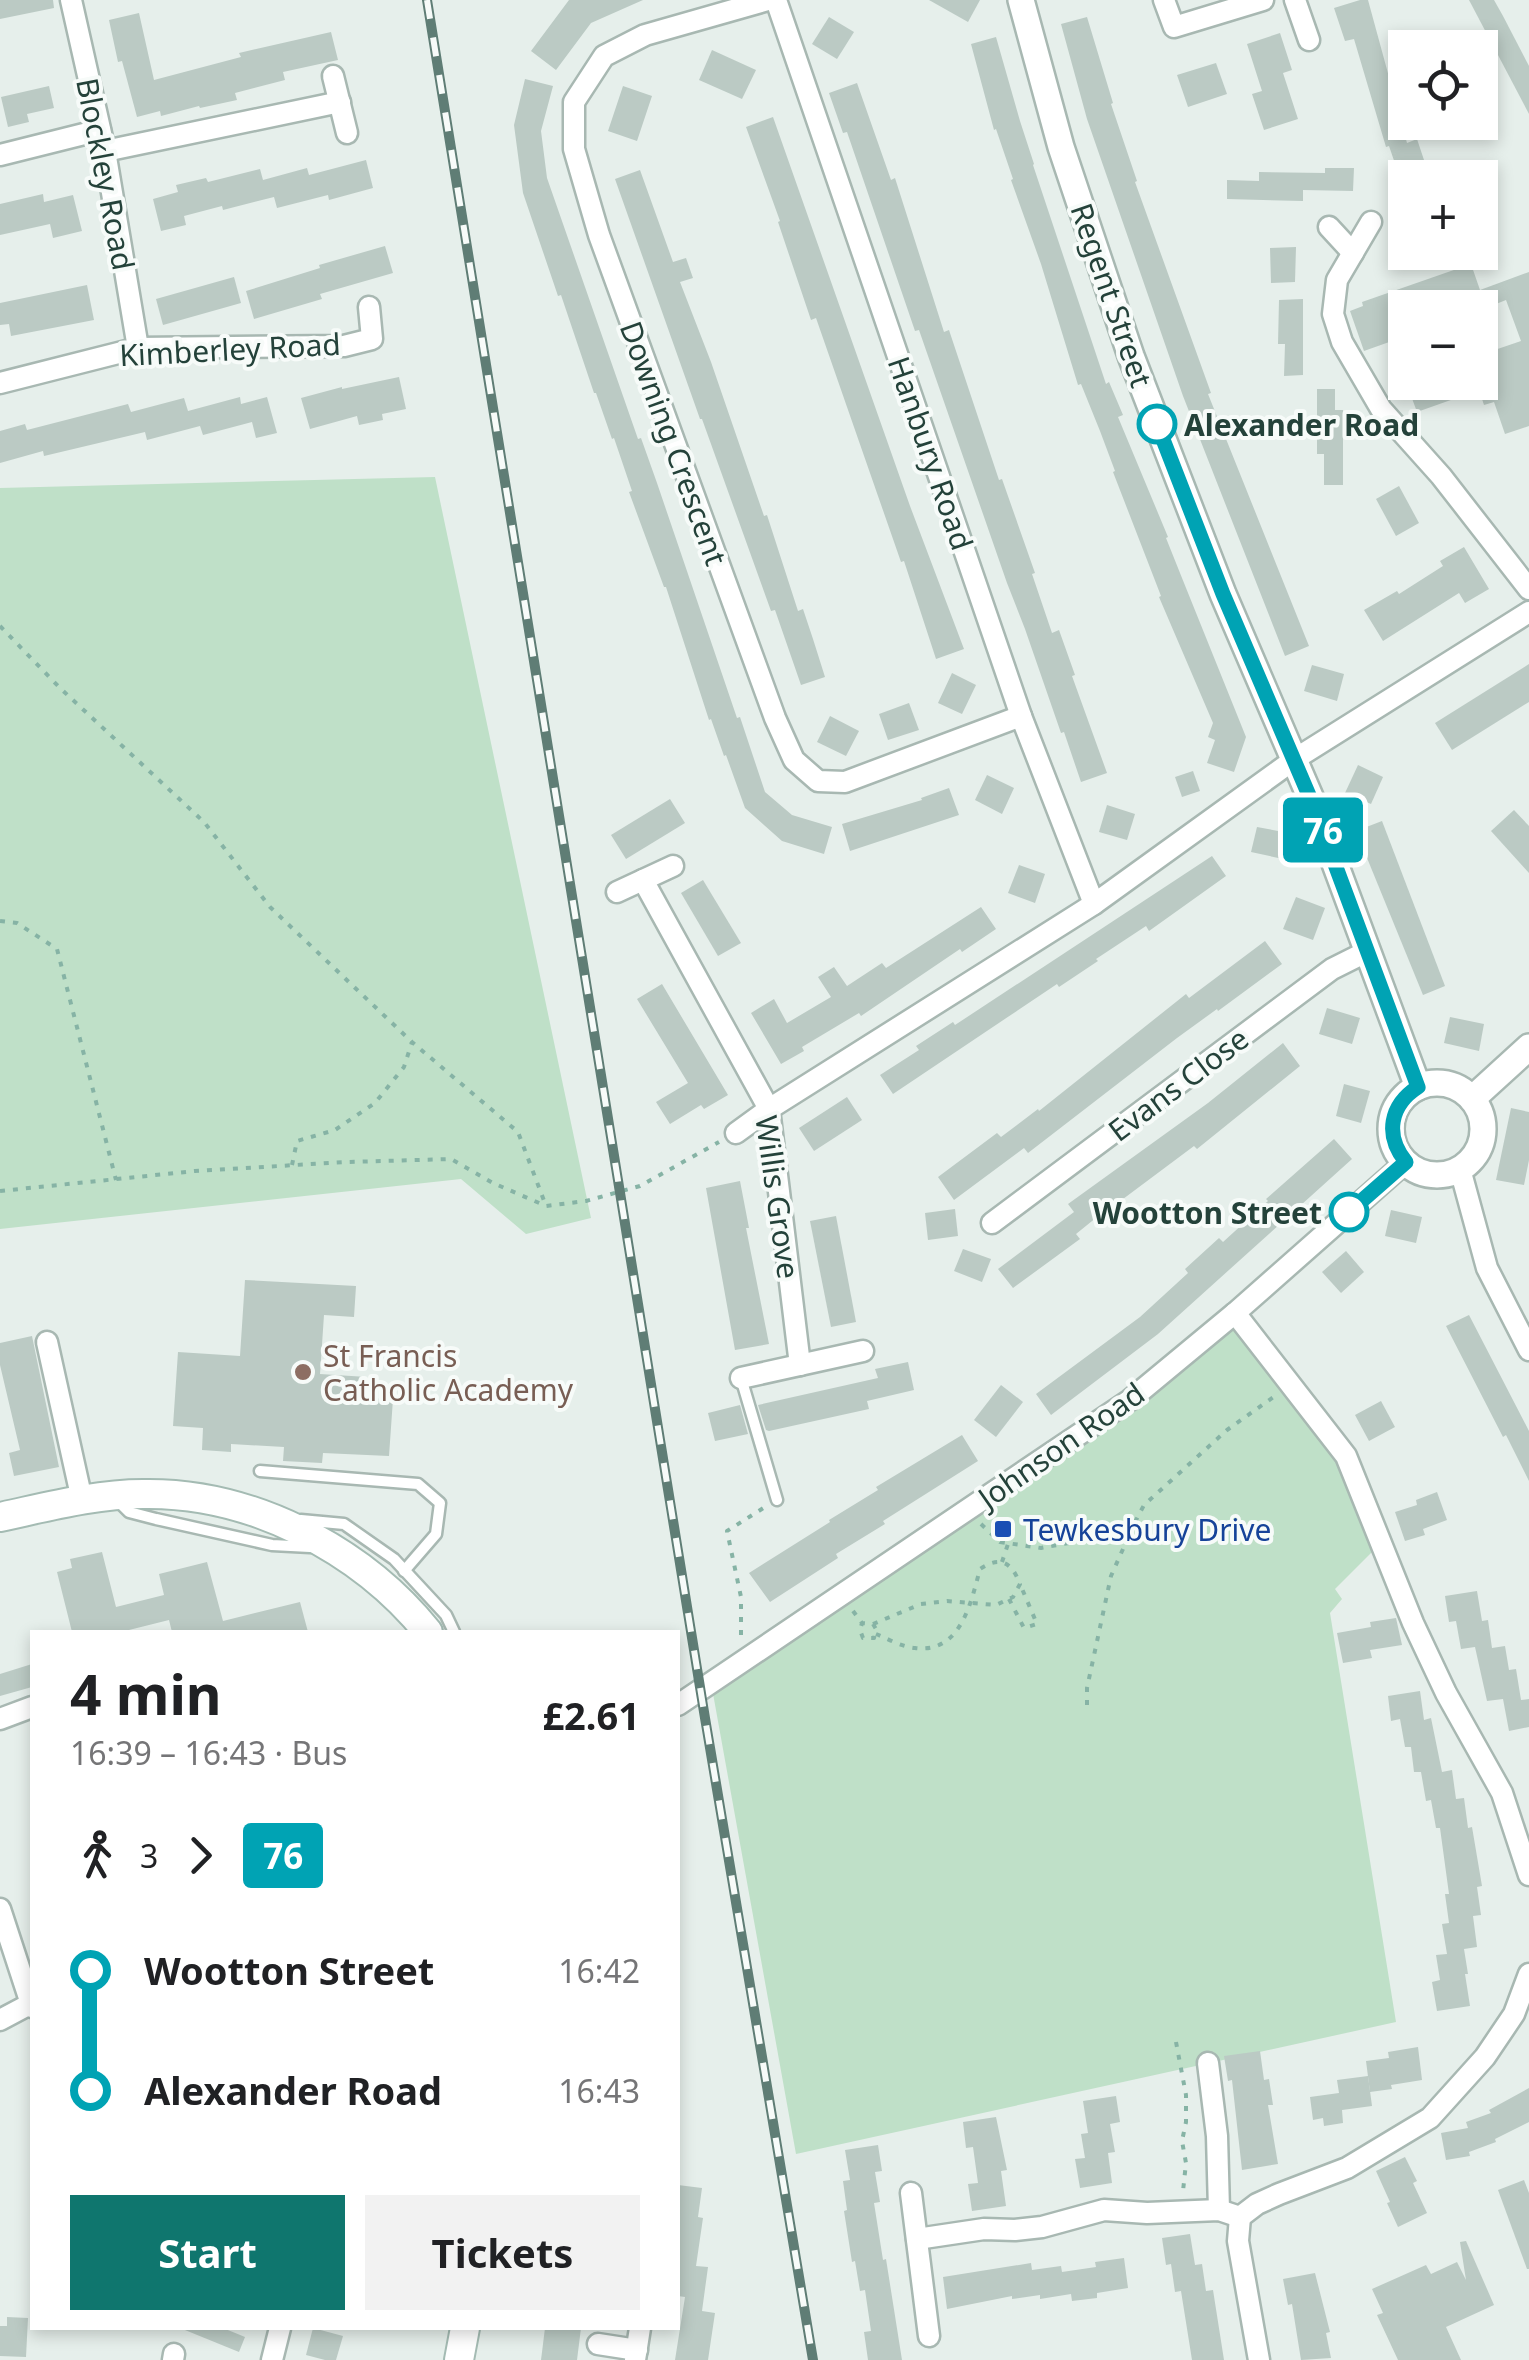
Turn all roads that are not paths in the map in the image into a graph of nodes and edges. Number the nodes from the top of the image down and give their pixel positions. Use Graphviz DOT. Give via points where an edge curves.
graph roads {
  1 [pos="72,0"];
  2 [pos="772,0"];
  3 [pos="1021,0"];
  4 [pos="1164,0"];
  5 [pos="1262,0"];
  6 [pos="1295,0"];
  7 [pos="1310,40"];
  8 [pos="333,76"];
  9 [pos="340,102"];
  10 [pos="347,134"];
  11 [pos="102,141"];
  12 [pos="0,154"];
  13 [pos="1371,222"];
  14 [pos="1328,227"];
  15 [pos="1353,253"];
  16 [pos="369,307"];
  17 [pos="138,348"];
  18 [pos="0,382"];
  19 [pos="1529,589"];
  20 [pos="1529,612"];
  21 [pos="1021,716"];
  22 [pos="1294,759"];
  23 [pos="673,866"];
  24 [pos="643,880"];
  25 [pos="617,892"];
  26 [pos="1094,904"];
  27 [pos="1368,952"];
  28 [pos="1529,1047"];
  29 [pos="1418,1087"];
  30 [pos="1472,1099"];
  31 [pos="769,1109"];
  32 [pos="736,1133"];
  33 [pos="1406,1162"];
  34 [pos="1460,1168"];
  35 [pos="992,1223"];
  36 [pos="1235,1314"];
  37 [pos="48,1342"];
  38 [pos="1529,1350"];
  39 [pos="863,1351"];
  40 [pos="800,1365"];
  41 [pos="741,1378"];
  42 [pos="260,1471"];
  43 [pos="113,1496"];
  44 [pos="82,1500"];
  45 [pos="778,1500"];
  46 [pos="260,1516"];
  47 [pos="0,1517"];
  48 [pos="331,1547"];
  49 [pos="404,1570"];
  50 [pos="426,1630"];
  51 [pos="453,1630"];
  52 [pos="685,1700"];
  53 [pos="30,1709"];
  54 [pos="0,1719"];
  55 [pos="1529,1875"];
  56 [pos="0,1911"];
  57 [pos="1529,1974"];
  58 [pos="30,1998"];
  59 [pos="30,2005"];
  60 [pos="0,2020"];
  61 [pos="1208,2063"];
  62 [pos="911,2193"];
  63 [pos="1219,2210"];
  64 [pos="1240,2217"];
  65 [pos="917,2239"];
  66 [pos="273,2330"];
  67 [pos="465,2330"];
  68 [pos="640,2330"];
  69 [pos="929,2336"];
  70 [pos="598,2344"];
  71 [pos="636,2355"];
  72 [pos="272,2360"];
  73 [pos="459,2360"];
  74 [pos="1259,2360"];
  1 -- 11 [label="street, Blockley Road"];
  2 -- 21 [label="street, Hanbury Road"];
  2 -- 21 [label="street, Downing Crescent" via="644,35 604,56 574,102 574,150 599,235 794,760 818,781 846,782"];
  3 -- 22 [label="street, Regent Street" via="1130,356"];
  4 -- 5 [label="street" via="1174,27"];
  6 -- 7 [label="street"];
  8 -- 9 [label="street"];
  9 -- 10 [label="street"];
  9 -- 11 [label="street"];
  11 -- 12 [label="street"];
  11 -- 17 [label="street, Blockley Road"];
  13 -- 15 [label="street"];
  14 -- 15 [label="street"];
  15 -- 19 [label="street" via="1337,280 1333,314 1342,342 1381,409"];
  16 -- 17 [label="street, Kimberley Road" via="372,339 344,346"];
  17 -- 18 [label="street, Kimberley Road"];
  20 -- 22 [label="street"];
  21 -- 26 [label="street, Hanbury Road"];
  22 -- 26 [label="street"];
  22 -- 27 [label="street, Regent Street"];
  23 -- 24 [label="street"];
  24 -- 25 [label="street"];
  24 -- 31 [label="street, Willis Grove"];
  26 -- 31 [label="street"];
  27 -- 29 [label="street, Regent Street"];
  27 -- 35 [label="street, Evans Close" via="1332,968"];
  28 -- 30 [label="street"];
  29 -- 30 [label="street" via="1453,1086"];
  29 -- 33 [label="street" via="1399,1103 1391,1128"];
  30 -- 34 [label="street" via="1482,1137"];
  31 -- 32 [label="street"];
  31 -- 40 [label="street, Willis Grove"];
  33 -- 34 [label="street" via="1432,1174"];
  33 -- 36 [label="street, Johnson Road"];
  34 -- 38 [label="street" via="1488,1268"];
  36 -- 52 [label="street, Johnson Road" via="1130,1400"];
  36 -- 55 [label="street" via="1346,1456 1429,1658 1502,1794"];
  37 -- 44 [label="street"];
  39 -- 40 [label="street"];
  40 -- 41 [label="street"];
  41 -- 45 [label="lane"];
  42 -- 49 [label="lane" via="418,1484 440,1503 436,1534"];
  43 -- 44 [label="main road"];
  43 -- 46 [label="main road" via="175,1495"];
  43 -- 48 [label="lane" via="129,1512 156,1520 272,1545"];
  44 -- 47 [label="main road"];
  46 -- 48 [label="main road"];
  46 -- 49 [label="lane" via="344,1524"];
  48 -- 50 [label="main road" via="378,1581"];
  49 -- 51 [label="lane"];
  53 -- 54 [label="street"];
  56 -- 58 [label="street"];
  57 -- 64 [label="street" via="1486,2058 1430,2118 1347,2168 1278,2194"];
  59 -- 60 [label="street"];
  61 -- 63 [label="street"];
  62 -- 65 [label="street"];
  63 -- 64 [label="street"];
  63 -- 65 [label="street" via="1104,2210 1042,2227"];
  64 -- 74 [label="street" via="1238,2241"];
  65 -- 69 [label="street"];
  66 -- 72 [label="street"];
  67 -- 73 [label="main road"];
  68 -- 71 [label="street"];
  70 -- 71 [label="street"];
}
